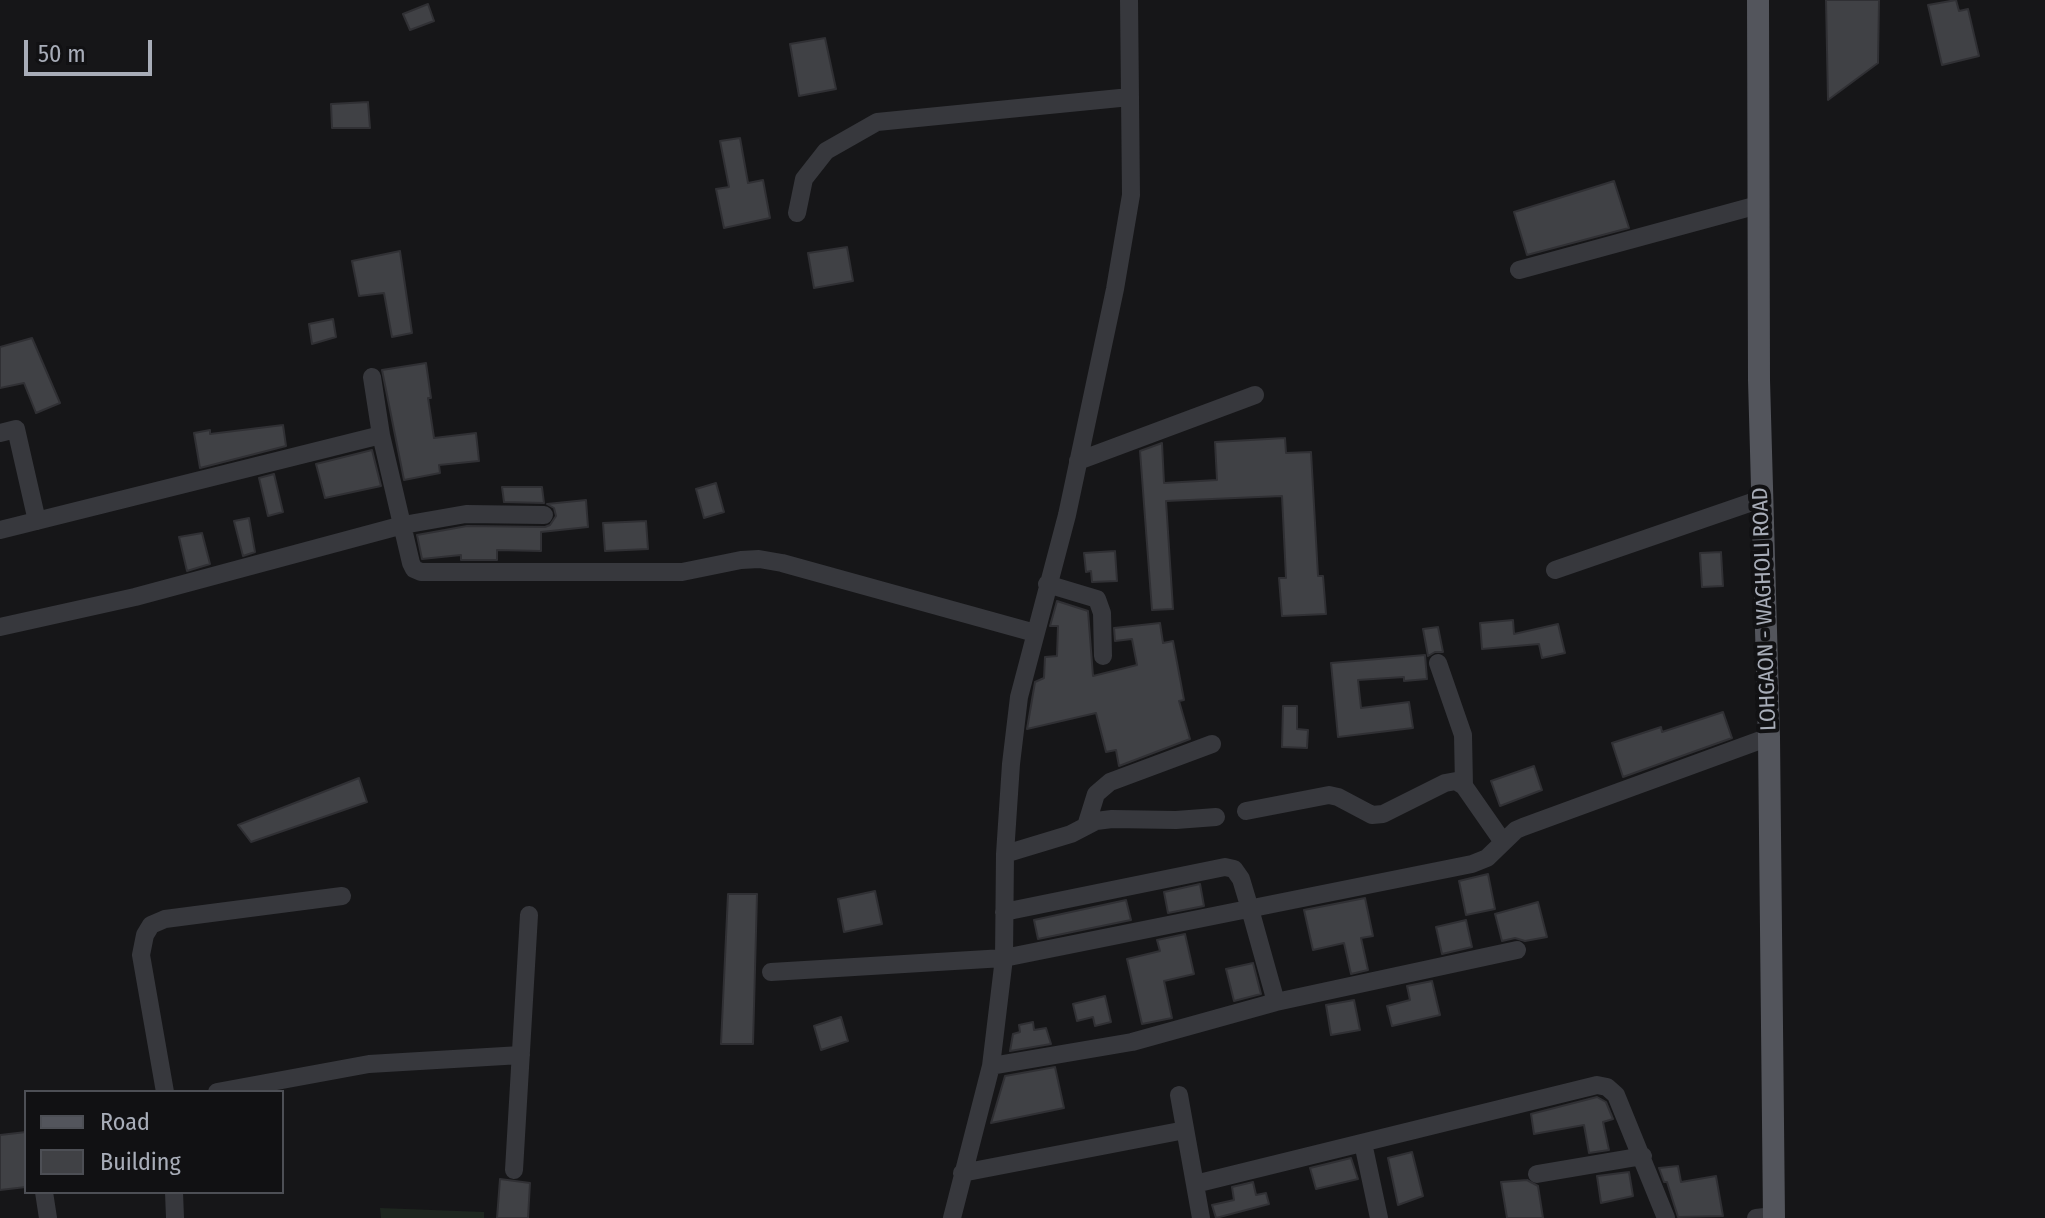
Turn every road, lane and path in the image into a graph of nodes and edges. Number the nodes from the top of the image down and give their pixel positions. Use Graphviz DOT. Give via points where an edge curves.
graph roads {
  1 [pos="1129,0"];
  2 [pos="1758,0"];
  3 [pos="1130,97"];
  4 [pos="1758,205"];
  5 [pos="797,213"];
  6 [pos="1519,270"];
  7 [pos="372,377"];
  8 [pos="1255,395"];
  9 [pos="0,433"];
  10 [pos="381,435"];
  11 [pos="1078,461"];
  12 [pos="1761,499"];
  13 [pos="544,515"];
  14 [pos="37,521"];
  15 [pos="403,525"];
  16 [pos="0,530"];
  17 [pos="1555,570"];
  18 [pos="1047,584"];
  19 [pos="0,627"];
  20 [pos="1035,633"];
  21 [pos="1103,656"];
  22 [pos="1438,663"];
  23 [pos="1769,737"];
  24 [pos="1212,744"];
  25 [pos="1464,786"];
  26 [pos="1246,811"];
  27 [pos="1216,817"];
  28 [pos="1086,826"];
  29 [pos="1503,842"];
  30 [pos="1005,854"];
  31 [pos="342,896"];
  32 [pos="1250,909"];
  33 [pos="1004,912"];
  34 [pos="529,915"];
  35 [pos="1517,950"];
  36 [pos="1004,958"];
  37 [pos="771,972"];
  38 [pos="1276,1002"];
  39 [pos="521,1055"];
  40 [pos="991,1066"];
  41 [pos="165,1090"];
  42 [pos="228,1090"];
  43 [pos="1179,1095"];
  44 [pos="1185,1130"];
  45 [pos="1363,1143"];
  46 [pos="1643,1156"];
  47 [pos="514,1170"];
  48 [pos="962,1173"];
  49 [pos="1537,1174"];
  50 [pos="1195,1184"];
  51 [pos="44,1194"];
  52 [pos="174,1194"];
  53 [pos="1198,1217"];
  54 [pos="1768,1217"];
  55 [pos="48,1218"];
  56 [pos="175,1218"];
  57 [pos="952,1218"];
  58 [pos="1379,1218"];
  59 [pos="1666,1218"];
  1 -- 3 [label="street"];
  2 -- 4 [label="main road, LOHGAON - WAGHOLI ROAD"];
  3 -- 5 [label="street" via="877,122 826,151 804,179"];
  3 -- 11 [label="street" via="1131,195"];
  4 -- 6 [label="street"];
  4 -- 12 [label="main road, LOHGAON - WAGHOLI ROAD"];
  7 -- 10 [label="street"];
  8 -- 11 [label="street"];
  9 -- 14 [label="street" via="16,429"];
  10 -- 14 [label="street"];
  10 -- 15 [label="street"];
  11 -- 18 [label="street"];
  12 -- 17 [label="street"];
  12 -- 23 [label="main road, LOHGAON - WAGHOLI ROAD"];
  13 -- 15 [label="street" via="466,514"];
  14 -- 16 [label="street"];
  15 -- 19 [label="street" via="135,597"];
  15 -- 20 [label="street" via="411,563 421,572 682,572 759,559"];
  18 -- 20 [label="street"];
  18 -- 21 [label="street" via="1097,599"];
  20 -- 30 [label="street" via="1019,697"];
  22 -- 25 [label="street" via="1463,735"];
  23 -- 29 [label="street" via="1523,827"];
  23 -- 54 [label="main road, LOHGAON - WAGHOLI ROAD"];
  24 -- 28 [label="street" via="1110,782 1096,794"];
  25 -- 26 [label="street" via="1445,783 1383,814 1372,815 1329,795"];
  25 -- 29 [label="street"];
  27 -- 28 [label="street" via="1112,819"];
  28 -- 30 [label="street"];
  29 -- 32 [label="street" via="1472,864"];
  30 -- 33 [label="street"];
  31 -- 41 [label="street" via="151,925 141,955"];
  32 -- 33 [label="street" via="1241,879 1225,867"];
  32 -- 36 [label="street"];
  32 -- 38 [label="street"];
  33 -- 36 [label="street"];
  34 -- 39 [label="street"];
  35 -- 38 [label="street"];
  36 -- 37 [label="street"];
  36 -- 40 [label="street"];
  38 -- 40 [label="street" via="1132,1042"];
  39 -- 42 [label="street" via="369,1064"];
  39 -- 47 [label="street"];
  40 -- 48 [label="street"];
  43 -- 44 [label="street"];
  44 -- 48 [label="street"];
  44 -- 50 [label="street"];
  45 -- 46 [label="street" via="1597,1085 1616,1095"];
  45 -- 50 [label="street"];
  45 -- 58 [label="street"];
  46 -- 49 [label="street"];
  46 -- 59 [label="street"];
  48 -- 57 [label="street"];
  50 -- 53 [label="street"];
  51 -- 55 [label="street"];
  52 -- 56 [label="street"];
}
